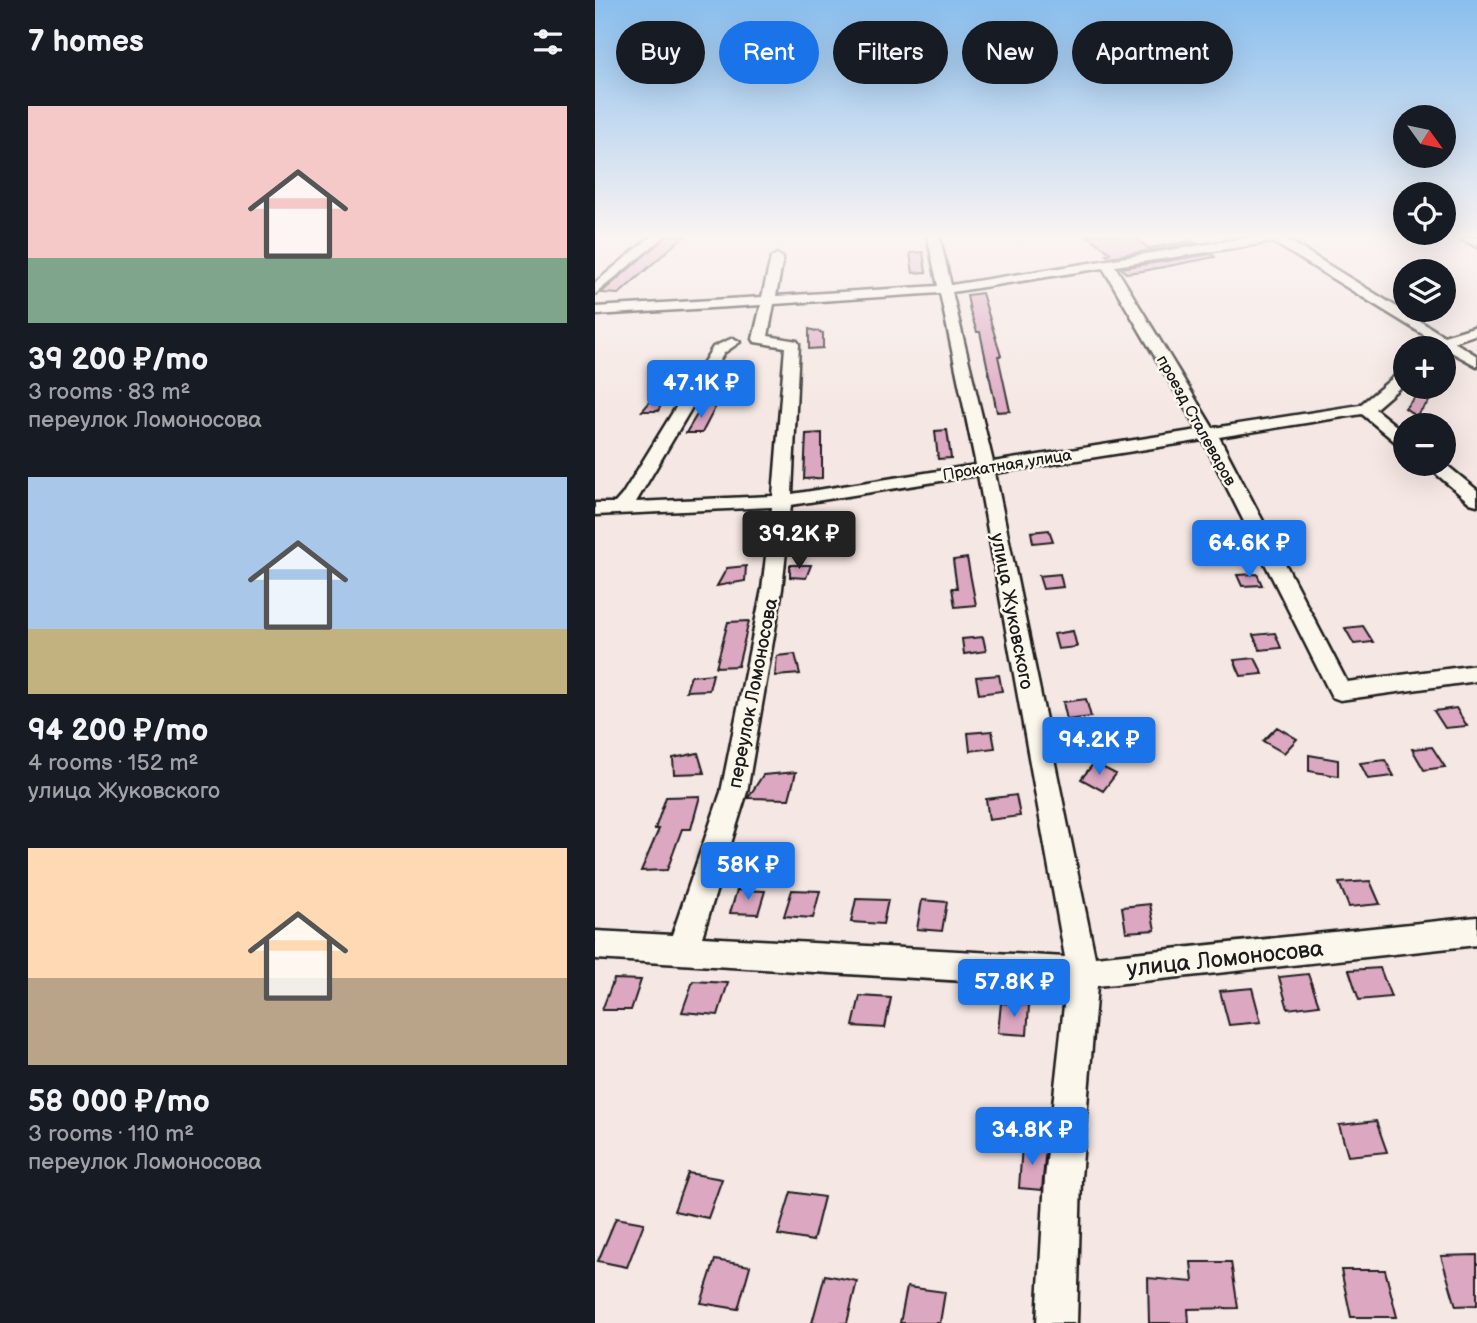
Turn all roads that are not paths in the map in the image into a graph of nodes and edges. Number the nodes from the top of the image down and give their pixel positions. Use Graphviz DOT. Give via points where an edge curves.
graph roads {
  1 [pos="769,297"];
  2 [pos="832,297"];
  3 [pos="949,297"];
  4 [pos="1126,297"];
  5 [pos="1365,297"];
  6 [pos="768,301"];
  7 [pos="595,311"];
  8 [pos="1477,330"];
  9 [pos="1427,336"];
  10 [pos="1456,338"];
  11 [pos="733,342"];
  12 [pos="1456,352"];
  13 [pos="1477,362"];
  14 [pos="1393,385"];
  15 [pos="1366,409"];
  16 [pos="1393,431"];
  17 [pos="1207,433"];
  18 [pos="985,467"];
  19 [pos="1449,476"];
  20 [pos="1477,499"];
  21 [pos="782,501"];
  22 [pos="595,509"];
  23 [pos="619,509"];
  24 [pos="1477,673"];
  25 [pos="1477,931"];
  26 [pos="595,945"];
  27 [pos="682,951"];
  28 [pos="1083,973"];
  29 [pos="1057,1323"];
  1 -- 6 [label="street"];
  2 -- 6 [label="street"];
  3 -- 18 [label="street, улица Жуковского"];
  4 -- 17 [label="street, проезд Сталеваров"];
  5 -- 9 [label="street"];
  6 -- 7 [label="street"];
  6 -- 21 [label="street, переулок Ломоносова" via="760,339 792,344"];
  8 -- 10 [label="street"];
  11 -- 23 [label="street" via="718,351"];
  12 -- 13 [label="street"];
  14 -- 15 [label="street"];
  15 -- 16 [label="street"];
  15 -- 17 [label="street, Прокатная улица"];
  17 -- 18 [label="street, Прокатная улица"];
  17 -- 24 [label="street, проезд Сталеваров" via="1340,691"];
  18 -- 21 [label="street, Прокатная улица"];
  18 -- 28 [label="street, улица Жуковского"];
  19 -- 20 [label="street"];
  21 -- 23 [label="street, Прокатная улица"];
  21 -- 27 [label="street, переулок Ломоносова" via="772,589 734,792"];
  22 -- 23 [label="street, Прокатная улица"];
  25 -- 28 [label="street, улица Ломоносова"];
  26 -- 27 [label="street, улица Ломоносова"];
  27 -- 28 [label="street, улица Ломоносова"];
  28 -- 29 [label="street, улица Жуковского" via="1063,1178"];
}
